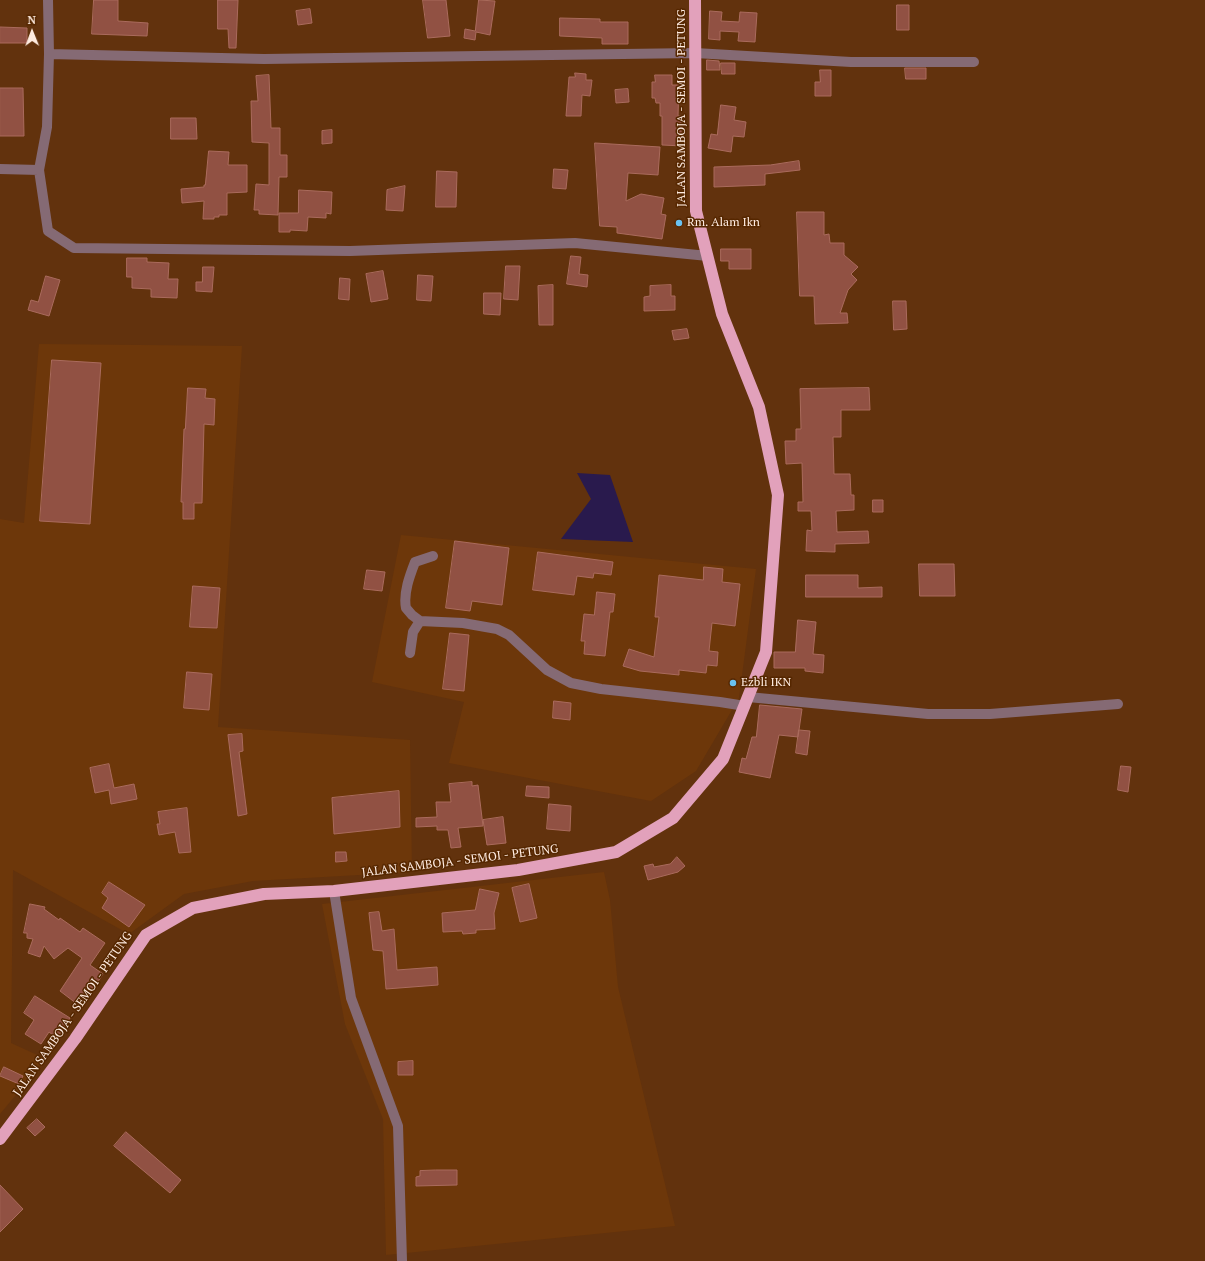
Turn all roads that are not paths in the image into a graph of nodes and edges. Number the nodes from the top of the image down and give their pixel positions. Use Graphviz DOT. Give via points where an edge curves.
graph roads {
  1 [pos="48,0"];
  2 [pos="695,0"];
  3 [pos="694,53"];
  4 [pos="49,54"];
  5 [pos="974,62"];
  6 [pos="0,170"];
  7 [pos="39,170"];
  8 [pos="708,256"];
  9 [pos="433,556"];
  10 [pos="420,621"];
  11 [pos="410,654"];
  12 [pos="746,702"];
  13 [pos="1118,704"];
  14 [pos="334,891"];
  15 [pos="0,1139"];
  16 [pos="402,1261"];
  1 -- 4 [label="street"];
  2 -- 3 [label="highway, JALAN SAMBOJA - SEMOI - PETUNG"];
  3 -- 4 [label="street" via="264,59"];
  3 -- 5 [label="street" via="851,62"];
  3 -- 8 [label="highway, JALAN SAMBOJA - SEMOI - PETUNG" via="696,210"];
  4 -- 7 [label="street" via="47,127"];
  6 -- 7 [label="street"];
  7 -- 8 [label="street" via="48,231 74,248 350,251 575,243"];
  8 -- 12 [label="highway, JALAN SAMBOJA - SEMOI - PETUNG" via="722,314 759,407 778,495 766,652"];
  9 -- 10 [label="street" via="415,562 408,582 406,608"];
  10 -- 11 [label="street" via="413,632"];
  10 -- 12 [label="street" via="463,623 496,629 509,635 547,670 571,683 601,689 720,702"];
  12 -- 13 [label="street" via="928,714 990,714"];
  12 -- 14 [label="highway, JALAN SAMBOJA - SEMOI - PETUNG" via="724,759 673,818 616,852 518,870"];
  14 -- 15 [label="highway, JALAN SAMBOJA - SEMOI - PETUNG" via="264,894 192,908 146,935 75,1039"];
  14 -- 16 [label="street" via="351,998 398,1126"];
}
